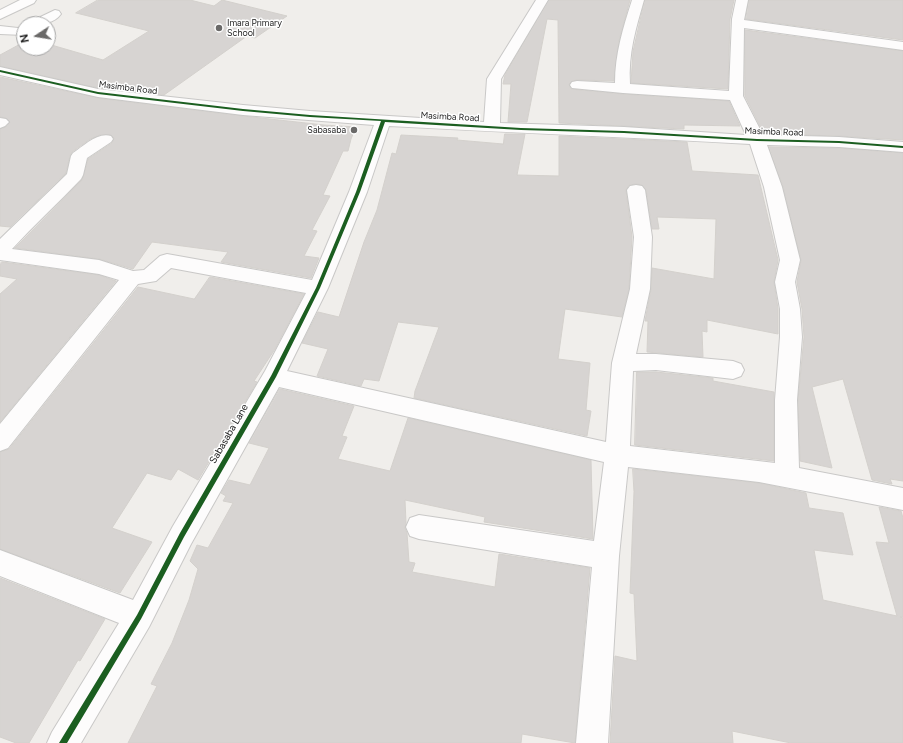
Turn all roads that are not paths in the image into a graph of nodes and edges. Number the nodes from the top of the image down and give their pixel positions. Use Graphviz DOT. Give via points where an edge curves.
graph roads {
  1 [pos="30,0"];
  2 [pos="542,0"];
  3 [pos="638,0"];
  4 [pos="738,1"];
  5 [pos="55,14"];
  6 [pos="0,15"];
  7 [pos="52,16"];
  8 [pos="738,23"];
  9 [pos="0,30"];
  10 [pos="16,32"];
  11 [pos="903,46"];
  12 [pos="0,71"];
  13 [pos="577,85"];
  14 [pos="623,89"];
  15 [pos="736,96"];
  16 [pos="384,121"];
  17 [pos="492,127"];
  18 [pos="105,139"];
  19 [pos="757,140"];
  20 [pos="903,147"];
  21 [pos="636,190"];
  22 [pos="7,235"];
  23 [pos="0,250"];
  24 [pos="0,254"];
  25 [pos="132,278"];
  26 [pos="318,288"];
  27 [pos="623,363"];
  28 [pos="733,370"];
  29 [pos="273,377"];
  30 [pos="0,441"];
  31 [pos="617,455"];
  32 [pos="787,476"];
  33 [pos="903,499"];
  34 [pos="419,527"];
  35 [pos="606,556"];
  36 [pos="0,563"];
  37 [pos="139,617"];
  38 [pos="63,743"];
  39 [pos="592,743"];
  1 -- 6 [label="street"];
  2 -- 17 [label="street" via="494,80"];
  3 -- 14 [label="street" via="625,45 622,66"];
  4 -- 8 [label="street"];
  5 -- 7 [label="street"];
  8 -- 11 [label="street"];
  8 -- 15 [label="street"];
  9 -- 10 [label="street"];
  12 -- 16 [label="street, Masimba Road" via="112,95 243,110"];
  13 -- 14 [label="street"];
  14 -- 15 [label="street"];
  15 -- 19 [label="street"];
  16 -- 17 [label="street, Masimba Road"];
  16 -- 26 [label="street, Sabasaba Lane"];
  17 -- 19 [label="street, Masimba Road"];
  18 -- 22 [label="street" via="79,156 75,175 27,221"];
  19 -- 20 [label="street, Masimba Road"];
  19 -- 32 [label="street" via="774,187 790,260 785,282 790,309 791,337 786,400"];
  21 -- 27 [label="street" via="643,237 640,289"];
  22 -- 23 [label="street"];
  24 -- 25 [label="street" via="99,267"];
  25 -- 26 [label="street" via="148,276 167,261"];
  25 -- 30 [label="street"];
  26 -- 29 [label="street, Sabasaba Lane"];
  27 -- 28 [label="street" via="656,362"];
  27 -- 31 [label="street"];
  29 -- 31 [label="street"];
  29 -- 37 [label="street, Sabasaba Lane" via="182,535"];
  31 -- 32 [label="street"];
  31 -- 35 [label="street"];
  32 -- 33 [label="street"];
  34 -- 35 [label="street"];
  35 -- 39 [label="street"];
  36 -- 37 [label="street"];
  37 -- 38 [label="street, Sabasaba Lane"];
}
